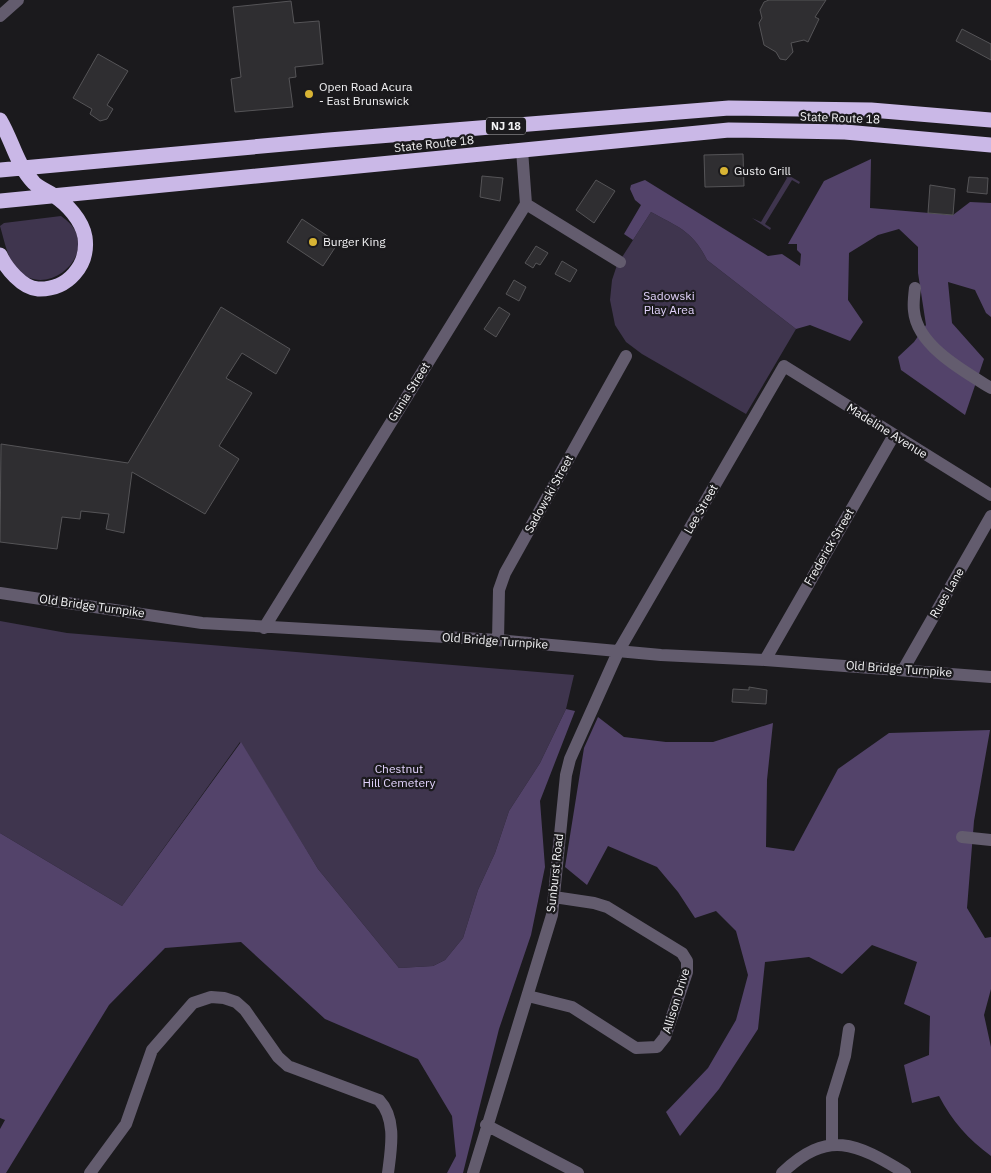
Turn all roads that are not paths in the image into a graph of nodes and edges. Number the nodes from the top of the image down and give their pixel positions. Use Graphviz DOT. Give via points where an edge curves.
graph roads {
  1 [pos="18,0"];
  2 [pos="0,16"];
  3 [pos="0,120"];
  4 [pos="991,120"];
  5 [pos="991,146"];
  6 [pos="522,150"];
  7 [pos="21,168"];
  8 [pos="0,170"];
  9 [pos="56,196"];
  10 [pos="0,201"];
  11 [pos="526,204"];
  12 [pos="0,255"];
  13 [pos="620,262"];
  14 [pos="915,288"];
  15 [pos="626,356"];
  16 [pos="784,366"];
  17 [pos="991,388"];
  18 [pos="894,435"];
  19 [pos="991,495"];
  20 [pos="991,516"];
  21 [pos="0,593"];
  22 [pos="264,628"];
  23 [pos="498,640"];
  24 [pos="618,652"];
  25 [pos="765,660"];
  26 [pos="902,670"];
  27 [pos="991,677"];
  28 [pos="962,836"];
  29 [pos="991,840"];
  30 [pos="554,897"];
  31 [pos="528,996"];
  32 [pos="849,1029"];
  33 [pos="486,1125"];
  34 [pos="832,1144"];
  35 [pos="90,1173"];
  36 [pos="388,1173"];
  37 [pos="473,1173"];
  38 [pos="578,1173"];
  39 [pos="782,1173"];
  40 [pos="904,1173"];
  1 -- 2 [label="street"];
  3 -- 7 [label="highway"];
  4 -- 7 [label="highway, State Route 18 / NJ 18" via="871,110 729,108"];
  5 -- 6 [label="highway, State Route 18 / NJ 18" via="846,132 729,130"];
  6 -- 9 [label="highway, State Route 18 / NJ 18"];
  6 -- 11 [label="street"];
  7 -- 8 [label="highway, State Route 18 / NJ 18"];
  7 -- 9 [label="highway" via="36,185"];
  9 -- 10 [label="highway, State Route 18 / NJ 18"];
  9 -- 12 [label="highway" via="77,218 85,236 85,256 78,271 61,285 37,289 20,281 5,266"];
  11 -- 13 [label="street"];
  11 -- 22 [label="street, Gunia Street"];
  14 -- 17 [label="street" via="914,313 924,336 943,356"];
  15 -- 23 [label="street, Sadowski Street" via="505,573 500,590"];
  16 -- 18 [label="street, Madeline Avenue"];
  16 -- 24 [label="street, Lee Street"];
  18 -- 19 [label="street, Madeline Avenue"];
  18 -- 25 [label="street, Frederick Street"];
  20 -- 26 [label="street, Rues Lane"];
  21 -- 22 [label="street, Old Bridge Turnpike" via="202,623"];
  22 -- 23 [label="street, Old Bridge Turnpike"];
  23 -- 24 [label="street, Old Bridge Turnpike"];
  24 -- 25 [label="street, Old Bridge Turnpike"];
  24 -- 30 [label="street, Sunburst Road" via="570,759"];
  25 -- 26 [label="street, Old Bridge Turnpike"];
  26 -- 27 [label="street, Old Bridge Turnpike"];
  28 -- 29 [label="street"];
  30 -- 31 [label="street, Sunburst Road"];
  30 -- 31 [label="street, Allison Drive" via="607,907 682,953 687,961 687,972 665,1037 657,1047 648,1049 636,1048 572,1007"];
  31 -- 33 [label="street, Sunburst Road"];
  32 -- 34 [label="street" via="845,1056 832,1098"];
  33 -- 37 [label="street, Sunburst Road"];
  33 -- 38 [label="street"];
  34 -- 39 [label="street" via="808,1151"];
  34 -- 40 [label="street" via="861,1148"];
  35 -- 36 [label="street" via="126,1124 152,1050 193,1003 211,997 236,1002 245,1010 288,1066 379,1100 393,1136"];
}
